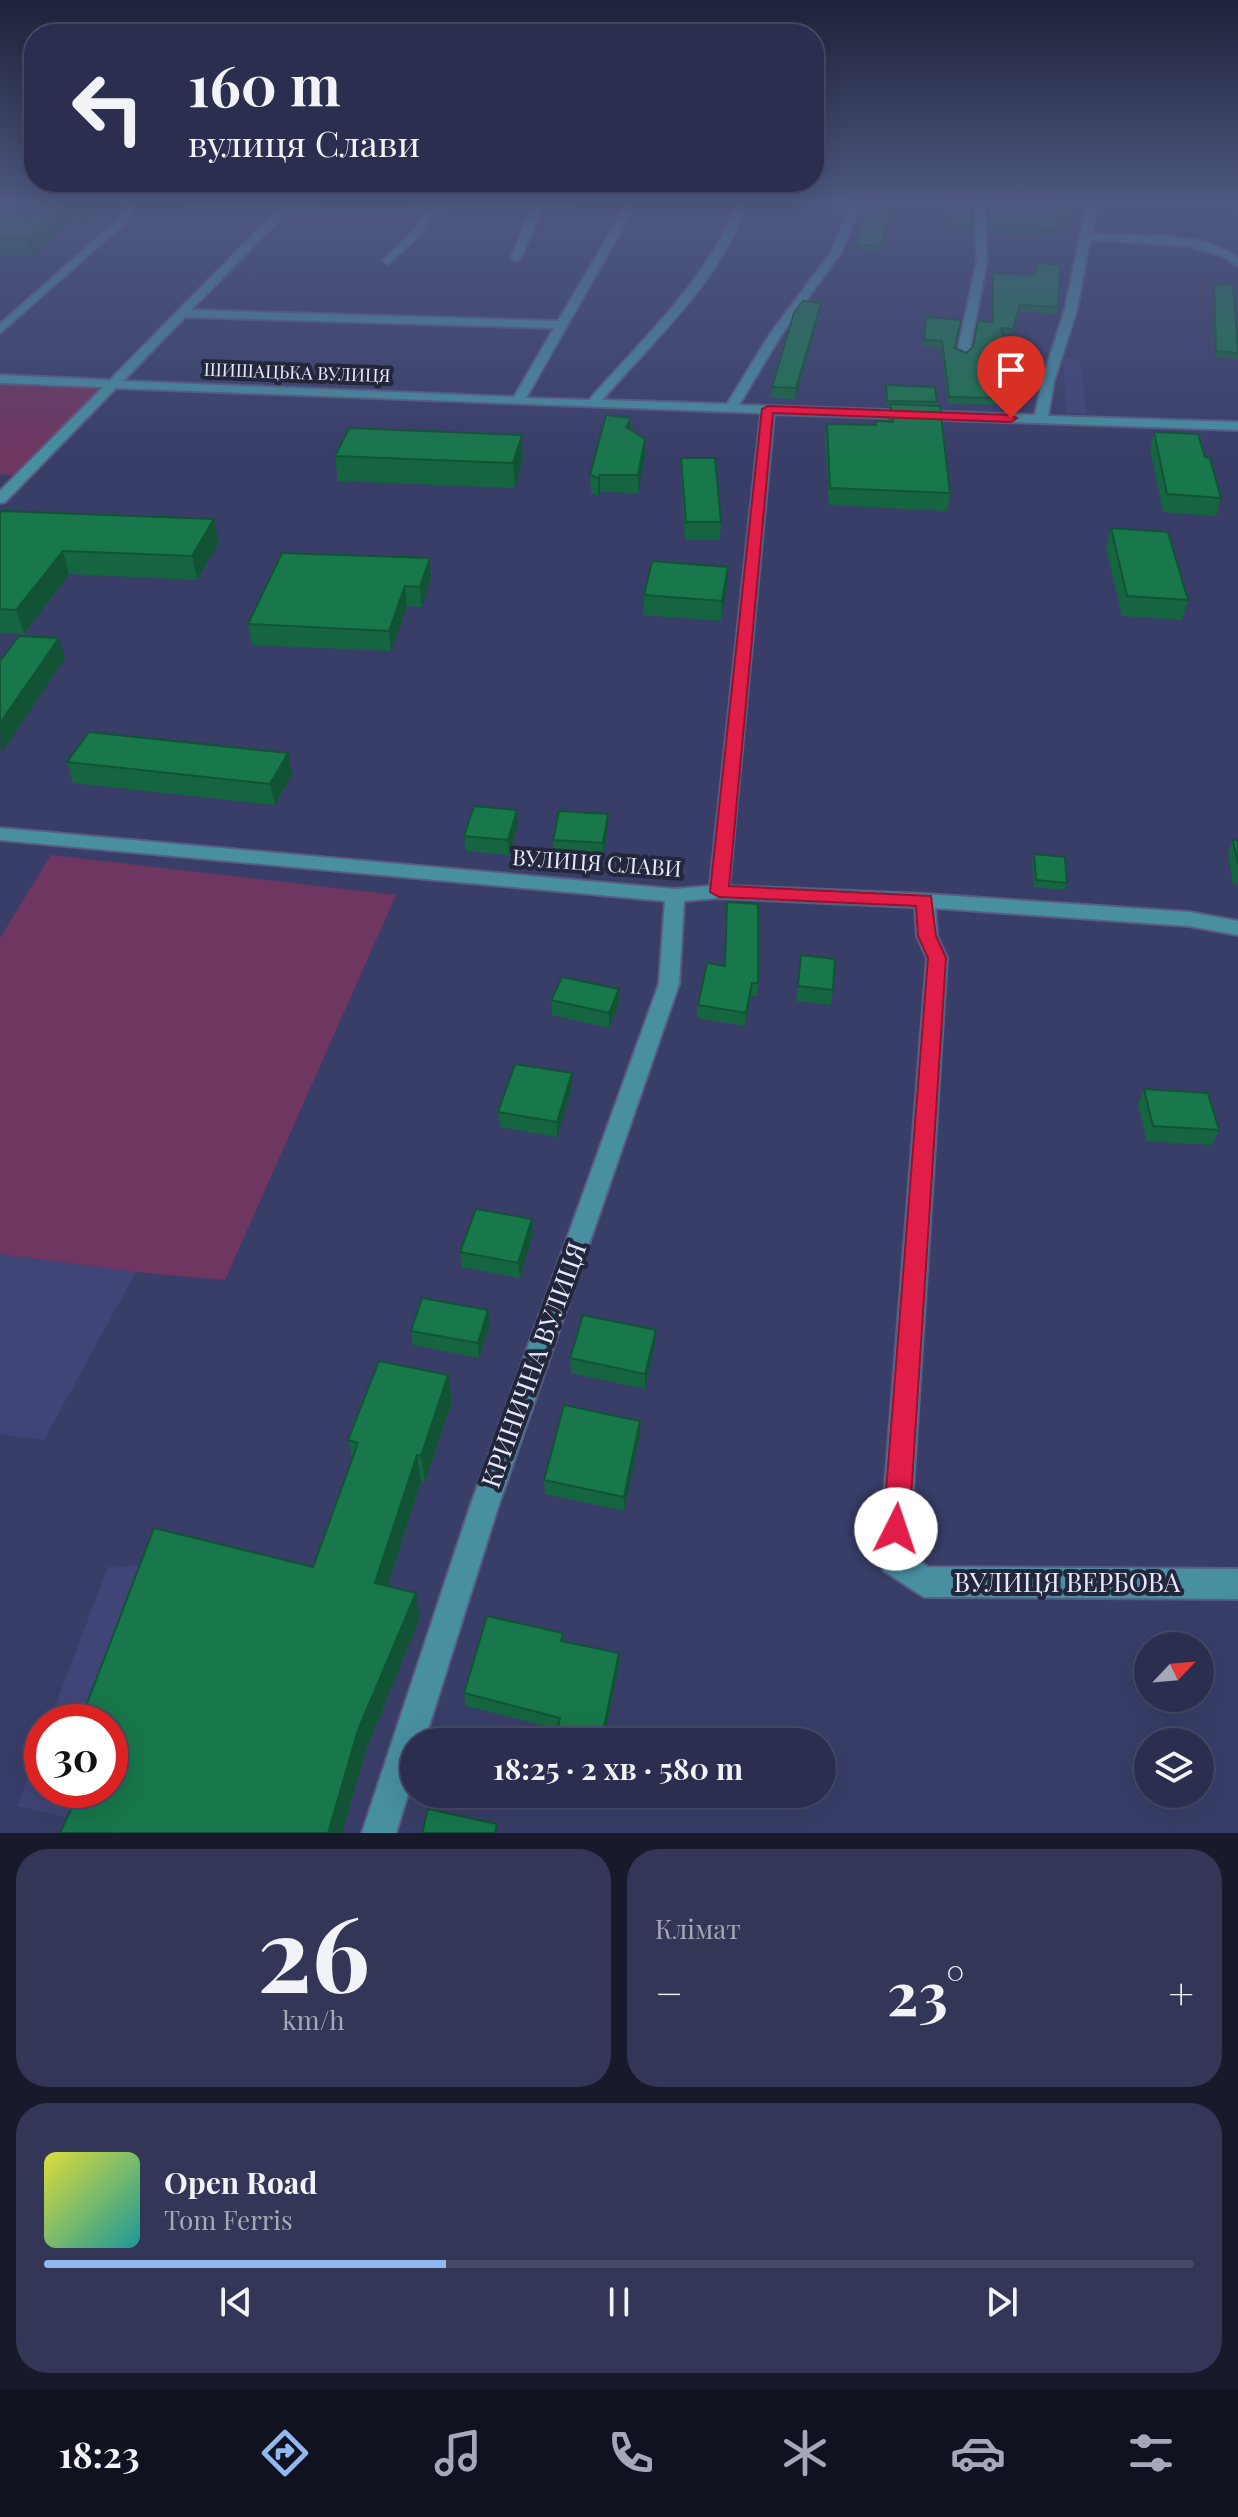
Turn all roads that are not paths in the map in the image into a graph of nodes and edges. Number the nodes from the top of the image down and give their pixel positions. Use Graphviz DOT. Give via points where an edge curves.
graph roads {
  1 [pos="47,288"];
  2 [pos="205,288"];
  3 [pos="583,288"];
  4 [pos="693,288"];
  5 [pos="811,288"];
  6 [pos="977,288"];
  7 [pos="1075,288"];
  8 [pos="180,313"];
  9 [pos="562,325"];
  10 [pos="0,330"];
  11 [pos="963,353"];
  12 [pos="0,379"];
  13 [pos="117,381"];
  14 [pos="518,401"];
  15 [pos="593,403"];
  16 [pos="731,408"];
  17 [pos="768,409"];
  18 [pos="1041,419"];
  19 [pos="1238,426"];
  20 [pos="0,499"];
  21 [pos="0,834"];
  22 [pos="719,892"];
  23 [pos="675,895"];
  24 [pos="925,901"];
  25 [pos="1238,928"];
  26 [pos="1238,1584"];
  27 [pos="379,1833"];
  1 -- 10 [label="street"];
  2 -- 8 [label="street"];
  3 -- 9 [label="street"];
  4 -- 15 [label="street"];
  5 -- 16 [label="street"];
  6 -- 11 [label="street"];
  7 -- 18 [label="street"];
  8 -- 9 [label="street"];
  8 -- 13 [label="street"];
  9 -- 14 [label="street"];
  12 -- 13 [label="street, ШИШАЦЬКА ВУЛИЦЯ"];
  13 -- 14 [label="street, ШИШАЦЬКА ВУЛИЦЯ"];
  13 -- 20 [label="street"];
  14 -- 15 [label="street, ШИШАЦЬКА ВУЛИЦЯ"];
  15 -- 16 [label="street, ШИШАЦЬКА ВУЛИЦЯ"];
  16 -- 17 [label="street, ШИШАЦЬКА ВУЛИЦЯ"];
  17 -- 18 [label="street, ШИШАЦЬКА ВУЛИЦЯ"];
  17 -- 22 [label="street"];
  18 -- 19 [label="street, ШИШАЦЬКА ВУЛИЦЯ"];
  21 -- 23 [label="street, ВУЛИЦЯ СЛАВИ"];
  22 -- 23 [label="street, ВУЛИЦЯ СЛАВИ"];
  22 -- 24 [label="street, ВУЛИЦЯ СЛАВИ"];
  23 -- 27 [label="street, КРИНИЧНА ВУЛИЦЯ" via="669,984 484,1507"];
  24 -- 25 [label="street, ВУЛИЦЯ СЛАВИ" via="1189,919"];
  24 -- 26 [label="street, ВУЛИЦЯ ВЕРБОВА" via="927,936 937,958 894,1561 924,1582"];
}
